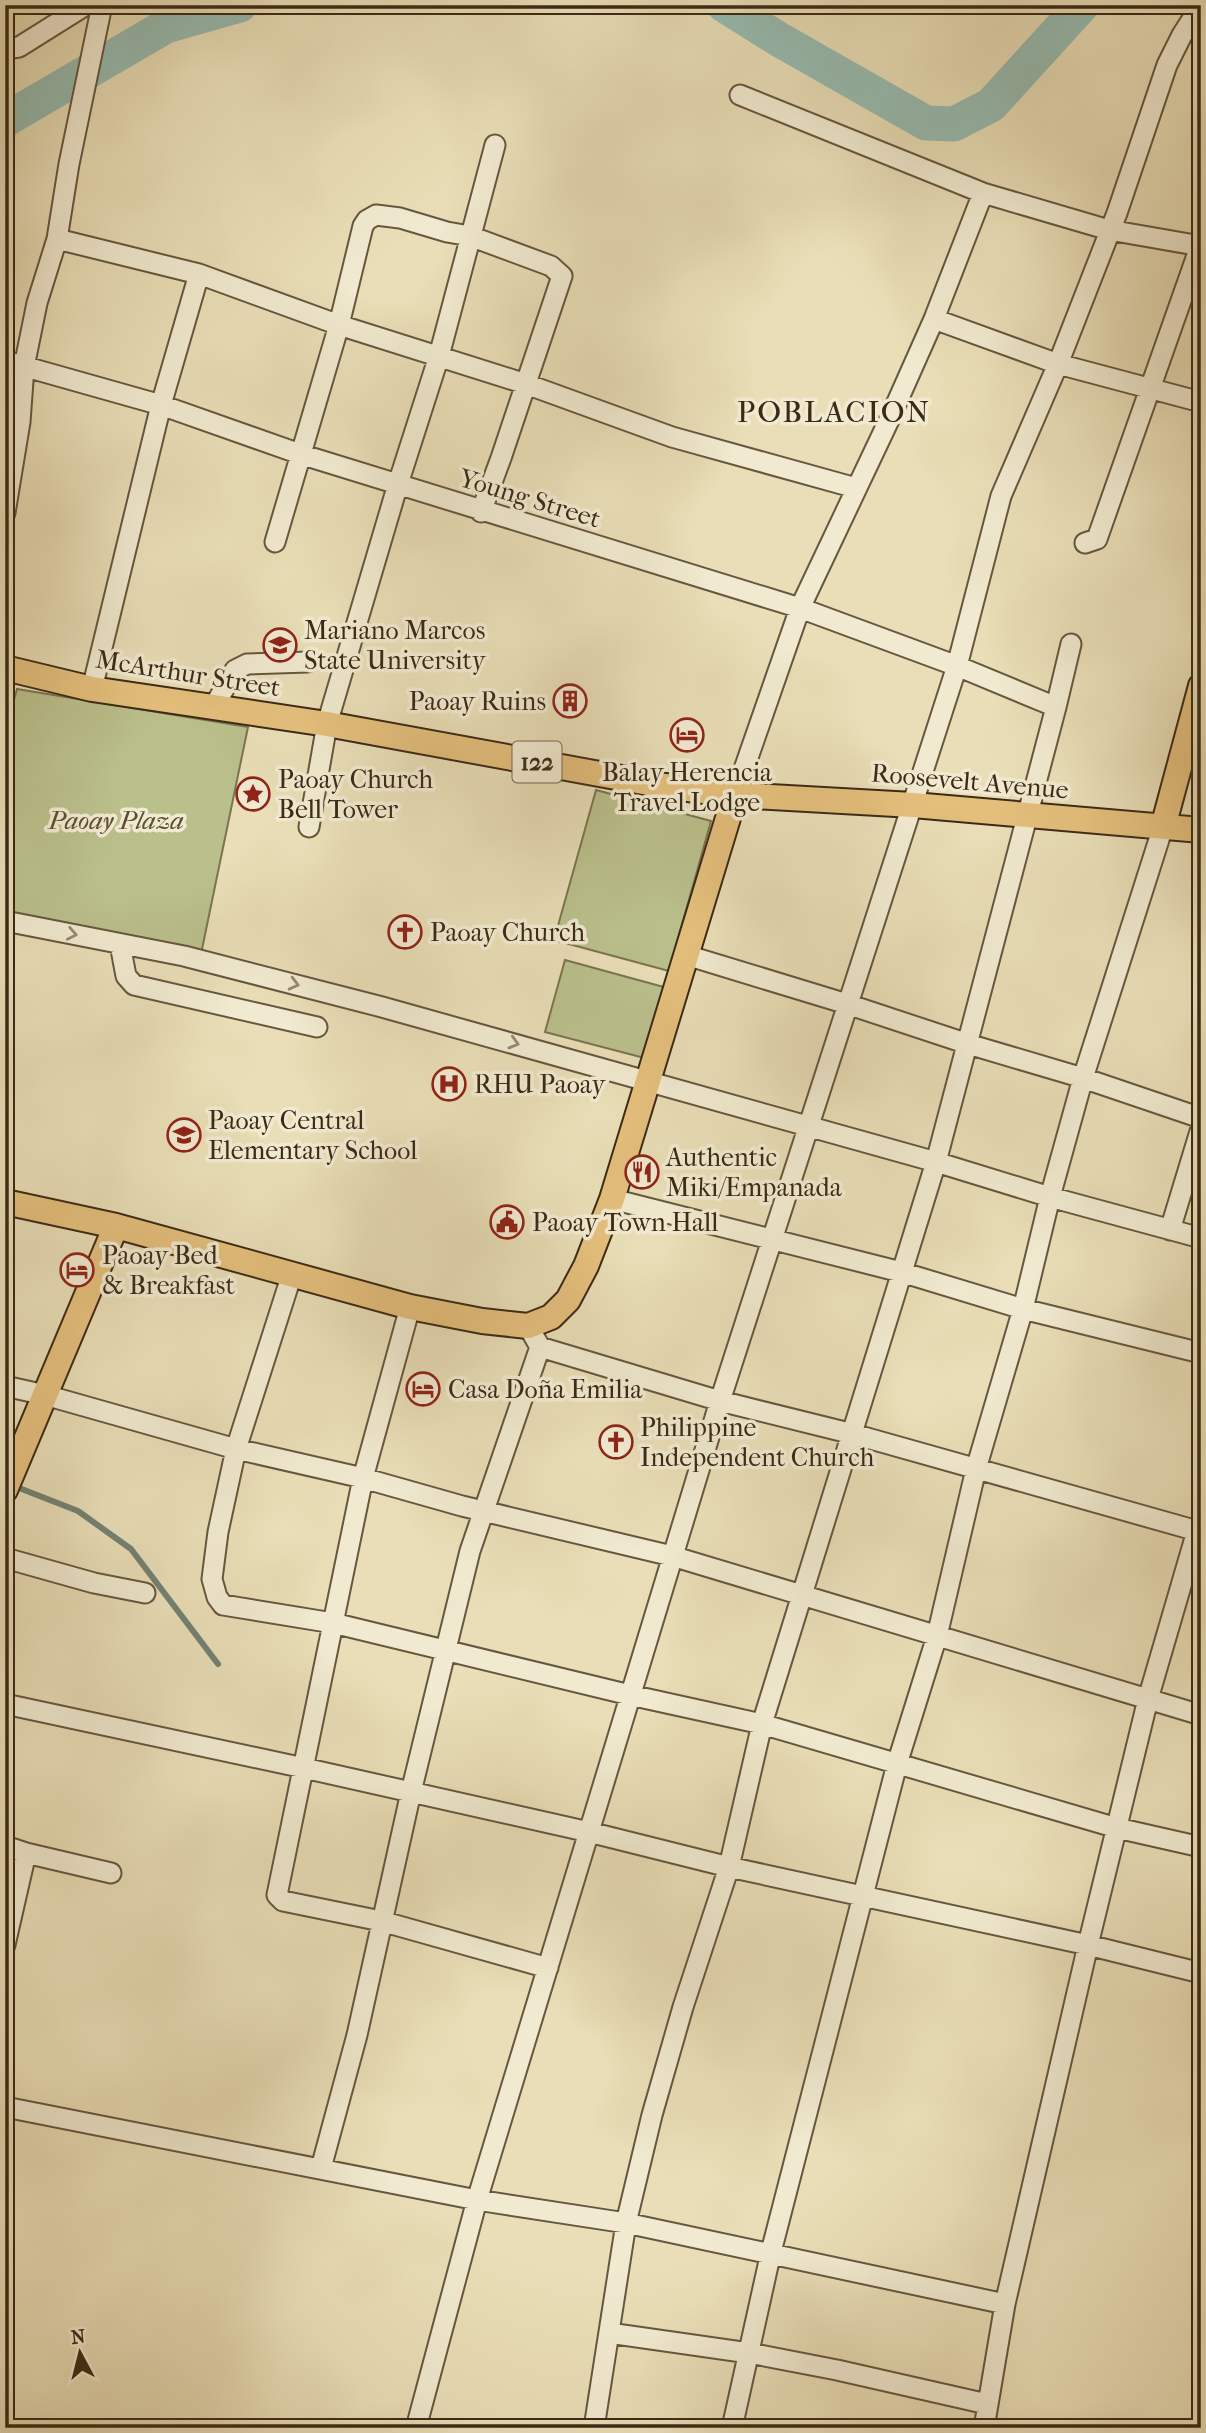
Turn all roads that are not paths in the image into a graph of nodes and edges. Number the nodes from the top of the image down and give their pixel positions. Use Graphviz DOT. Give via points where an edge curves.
graph roads {
  1 [pos="86,5"];
  2 [pos="102,5"];
  3 [pos="1200,7"];
  4 [pos="5,50"];
  5 [pos="740,95"];
  6 [pos="495,145"];
  7 [pos="983,193"];
  8 [pos="1109,230"];
  9 [pos="470,236"];
  10 [pos="57,239"];
  11 [pos="1200,245"];
  12 [pos="199,274"];
  13 [pos="934,319"];
  14 [pos="338,325"];
  15 [pos="439,356"];
  16 [pos="14,364"];
  17 [pos="1058,364"];
  18 [pos="526,384"];
  19 [pos="1149,390"];
  20 [pos="1201,402"];
  21 [pos="161,405"];
  22 [pos="300,454"];
  23 [pos="398,484"];
  24 [pos="856,488"];
  25 [pos="481,512"];
  26 [pos="5,513"];
  27 [pos="275,542"];
  28 [pos="1085,543"];
  29 [pos="800,608"];
  30 [pos="1071,644"];
  31 [pos="308,662"];
  32 [pos="957,666"];
  33 [pos="5,668"];
  34 [pos="1201,686"];
  35 [pos="92,689"];
  36 [pos="1056,707"];
  37 [pos="213,708"];
  38 [pos="327,724"];
  39 [pos="735,795"];
  40 [pos="913,805"];
  41 [pos="1029,815"];
  42 [pos="309,827"];
  43 [pos="1163,827"];
  44 [pos="1201,830"];
  45 [pos="5,921"];
  46 [pos="120,944"];
  47 [pos="686,955"];
  48 [pos="847,1004"];
  49 [pos="317,1027"];
  50 [pos="968,1044"];
  51 [pos="1083,1078"];
  52 [pos="649,1082"];
  53 [pos="1201,1118"];
  54 [pos="809,1126"];
  55 [pos="1201,1128"];
  56 [pos="936,1162"];
  57 [pos="1049,1197"];
  58 [pos="612,1199"];
  59 [pos="5,1202"];
  60 [pos="117,1226"];
  61 [pos="1170,1230"];
  62 [pos="1201,1238"];
  63 [pos="773,1241"];
  64 [pos="901,1272"];
  65 [pos="292,1274"];
  66 [pos="410,1307"];
  67 [pos="1023,1309"];
  68 [pos="534,1337"];
  69 [pos="1201,1353"];
  70 [pos="5,1387"];
  71 [pos="45,1395"];
  72 [pos="720,1401"];
  73 [pos="853,1434"];
  74 [pos="236,1449"];
  75 [pos="976,1469"];
  76 [pos="363,1478"];
  77 [pos="5,1490"];
  78 [pos="482,1510"];
  79 [pos="1199,1531"];
  80 [pos="672,1556"];
  81 [pos="5,1558"];
  82 [pos="145,1594"];
  83 [pos="801,1596"];
  84 [pos="333,1623"];
  85 [pos="937,1636"];
  86 [pos="444,1650"];
  87 [pos="630,1695"];
  88 [pos="1148,1699"];
  89 [pos="5,1704"];
  90 [pos="1201,1715"];
  91 [pos="762,1724"];
  92 [pos="897,1764"];
  93 [pos="304,1768"];
  94 [pos="411,1792"];
  95 [pos="1116,1828"];
  96 [pos="589,1832"];
  97 [pos="5,1846"];
  98 [pos="1201,1847"];
  99 [pos="26,1853"];
  100 [pos="729,1867"];
  101 [pos="111,1873"];
  102 [pos="863,1896"];
  103 [pos="381,1920"];
  104 [pos="5,1945"];
  105 [pos="1088,1945"];
  106 [pos="548,1968"];
  107 [pos="1201,1973"];
  108 [pos="5,2107"];
  109 [pos="321,2168"];
  110 [pos="477,2200"];
  111 [pos="626,2223"];
  112 [pos="771,2252"];
  113 [pos="1005,2304"];
  114 [pos="609,2333"];
  115 [pos="749,2353"];
  116 [pos="987,2404"];
  117 [pos="416,2428"];
  118 [pos="594,2428"];
  119 [pos="732,2428"];
  120 [pos="984,2428"];
  1 -- 4 [label="street" via="19,47"];
  2 -- 10 [label="street"];
  3 -- 8 [label="street" via="1167,65"];
  5 -- 7 [label="street"];
  6 -- 9 [label="street"];
  7 -- 8 [label="street"];
  7 -- 13 [label="street"];
  8 -- 11 [label="street"];
  8 -- 17 [label="street"];
  9 -- 14 [label="street" via="400,218 376,215 367,220"];
  9 -- 15 [label="street"];
  9 -- 18 [label="street" via="551,265 562,276"];
  10 -- 12 [label="street"];
  10 -- 16 [label="street"];
  11 -- 19 [label="street"];
  12 -- 14 [label="street"];
  12 -- 21 [label="street"];
  13 -- 17 [label="street"];
  13 -- 24 [label="street"];
  14 -- 15 [label="street"];
  14 -- 22 [label="street"];
  15 -- 18 [label="street"];
  15 -- 23 [label="street"];
  16 -- 21 [label="street, Young Street"];
  16 -- 26 [label="street" via="20,422"];
  17 -- 19 [label="street"];
  17 -- 32 [label="street" via="1001,496"];
  18 -- 24 [label="street" via="672,437"];
  18 -- 25 [label="street"];
  19 -- 20 [label="street"];
  19 -- 28 [label="street" via="1097,539"];
  21 -- 22 [label="street, Young Street"];
  21 -- 35 [label="street"];
  22 -- 23 [label="street, Young Street"];
  22 -- 27 [label="street"];
  23 -- 25 [label="street, Young Street"];
  23 -- 38 [label="street"];
  24 -- 29 [label="street"];
  25 -- 29 [label="street, Young Street"];
  29 -- 32 [label="street, Young Street"];
  29 -- 39 [label="street"];
  30 -- 36 [label="street"];
  31 -- 37 [label="street" via="247,664 235,670"];
  32 -- 36 [label="street, Young Street"];
  32 -- 40 [label="street"];
  33 -- 35 [label="main road, McArthur Street / 122"];
  34 -- 43 [label="main road"];
  35 -- 37 [label="main road, McArthur Street / 122"];
  36 -- 41 [label="street"];
  37 -- 38 [label="main road, McArthur Street / 122"];
  38 -- 39 [label="main road, McArthur Street / 122"];
  38 -- 42 [label="street"];
  39 -- 40 [label="main road, Roosevelt Avenue"];
  39 -- 47 [label="main road"];
  40 -- 41 [label="main road, Roosevelt Avenue"];
  40 -- 48 [label="street"];
  41 -- 43 [label="main road, Roosevelt Avenue"];
  41 -- 50 [label="street"];
  43 -- 44 [label="main road, Roosevelt Avenue"];
  43 -- 51 [label="street"];
  45 -- 46 [label="street, one-way"];
  46 -- 49 [label="street" via="126,976 134,985"];
  46 -- 52 [label="street, one-way" via="382,1007"];
  47 -- 48 [label="street"];
  47 -- 52 [label="main road"];
  48 -- 50 [label="street"];
  48 -- 54 [label="street"];
  50 -- 51 [label="street"];
  50 -- 56 [label="street"];
  51 -- 53 [label="street"];
  51 -- 57 [label="street"];
  52 -- 54 [label="street"];
  52 -- 58 [label="main road"];
  54 -- 56 [label="street"];
  54 -- 63 [label="street"];
  55 -- 61 [label="street"];
  56 -- 57 [label="street"];
  56 -- 64 [label="street"];
  57 -- 61 [label="street"];
  57 -- 67 [label="street"];
  58 -- 63 [label="street"];
  58 -- 68 [label="main road" via="568,1300"];
  59 -- 60 [label="main road"];
  60 -- 65 [label="main road"];
  60 -- 71 [label="main road"];
  61 -- 62 [label="street"];
  63 -- 64 [label="street"];
  63 -- 72 [label="street"];
  64 -- 67 [label="street"];
  64 -- 73 [label="street"];
  65 -- 66 [label="main road"];
  65 -- 74 [label="street"];
  66 -- 68 [label="main road"];
  66 -- 76 [label="street"];
  67 -- 69 [label="street"];
  67 -- 75 [label="street"];
  68 -- 72 [label="street"];
  68 -- 78 [label="street" via="523,1401"];
  70 -- 71 [label="street"];
  71 -- 74 [label="street"];
  71 -- 77 [label="main road"];
  72 -- 73 [label="street"];
  72 -- 80 [label="street"];
  73 -- 75 [label="street"];
  73 -- 83 [label="street"];
  74 -- 76 [label="street"];
  74 -- 84 [label="street" via="212,1570 217,1598 223,1605"];
  75 -- 79 [label="street"];
  75 -- 85 [label="street"];
  76 -- 78 [label="street"];
  76 -- 84 [label="street"];
  78 -- 80 [label="street"];
  78 -- 86 [label="street"];
  79 -- 88 [label="street"];
  80 -- 83 [label="street"];
  80 -- 87 [label="street"];
  81 -- 82 [label="street"];
  83 -- 85 [label="street"];
  83 -- 91 [label="street"];
  84 -- 86 [label="street"];
  84 -- 93 [label="street"];
  85 -- 88 [label="street"];
  85 -- 92 [label="street"];
  86 -- 87 [label="street"];
  86 -- 94 [label="street"];
  87 -- 91 [label="street"];
  87 -- 96 [label="street"];
  88 -- 90 [label="street"];
  88 -- 95 [label="street"];
  89 -- 93 [label="street"];
  91 -- 92 [label="street"];
  91 -- 100 [label="street"];
  92 -- 95 [label="street"];
  92 -- 102 [label="street"];
  93 -- 94 [label="street"];
  93 -- 103 [label="street" via="279,1898"];
  94 -- 96 [label="street"];
  94 -- 103 [label="street"];
  95 -- 98 [label="street"];
  95 -- 105 [label="street"];
  96 -- 100 [label="street"];
  96 -- 106 [label="street"];
  97 -- 99 [label="street"];
  99 -- 101 [label="street"];
  99 -- 104 [label="street"];
  100 -- 102 [label="street"];
  100 -- 111 [label="street" via="652,2115"];
  102 -- 105 [label="street"];
  102 -- 112 [label="street"];
  103 -- 106 [label="street"];
  103 -- 109 [label="street" via="357,2035"];
  105 -- 107 [label="street"];
  105 -- 113 [label="street"];
  106 -- 110 [label="street"];
  108 -- 109 [label="street"];
  109 -- 110 [label="street"];
  110 -- 111 [label="street"];
  110 -- 117 [label="street"];
  111 -- 112 [label="street"];
  111 -- 114 [label="street"];
  112 -- 113 [label="street"];
  112 -- 115 [label="street"];
  113 -- 116 [label="street"];
  114 -- 115 [label="street"];
  114 -- 118 [label="street"];
  115 -- 116 [label="street"];
  115 -- 119 [label="street"];
  116 -- 120 [label="street"];
}
